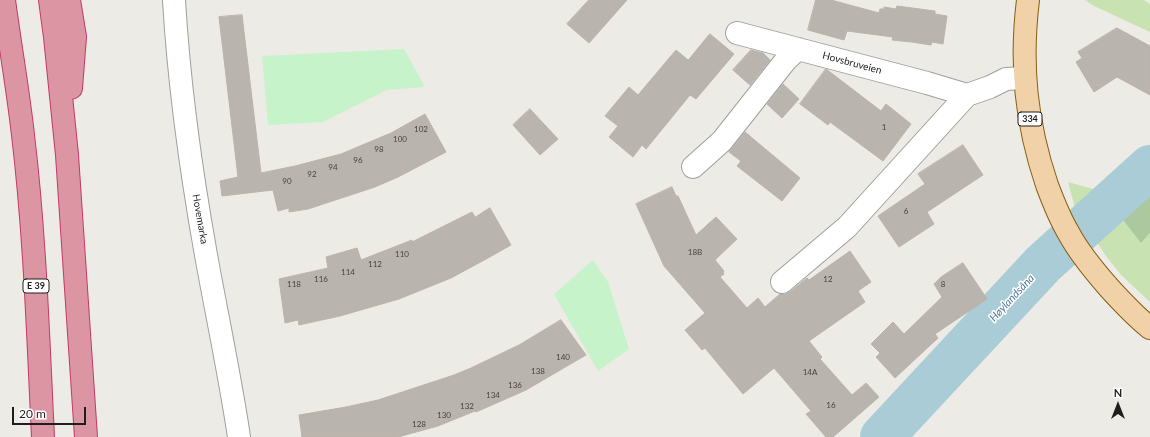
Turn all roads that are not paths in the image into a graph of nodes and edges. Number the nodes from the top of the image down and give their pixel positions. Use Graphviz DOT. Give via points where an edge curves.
graph roads {
  1 [pos="4,0"];
  2 [pos="50,0"];
  3 [pos="69,0"];
  4 [pos="174,0"];
  5 [pos="1028,0"];
  6 [pos="737,33"];
  7 [pos="0,49"];
  8 [pos="798,49"];
  9 [pos="1025,78"];
  10 [pos="967,95"];
  11 [pos="23,134"];
  12 [pos="67,155"];
  13 [pos="693,167"];
  14 [pos="782,282"];
  15 [pos="1150,328"];
  16 [pos="43,437"];
  17 [pos="86,437"];
  18 [pos="239,437"];
  1 -- 11 [label="highway, E 39"];
  2 -- 12 [label="highway"];
  3 -- 12 [label="highway" via="74,37"];
  4 -- 18 [label="street, Hovemarka" via="181,88 192,175"];
  5 -- 9 [label="main road, 334" via="1024,43"];
  6 -- 8 [label="street, Hovsbruveien"];
  7 -- 11 [label="highway, E 39"];
  8 -- 10 [label="street, Hovsbruveien"];
  8 -- 13 [label="street" via="786,60 722,141"];
  9 -- 10 [label="street" via="1006,79"];
  9 -- 15 [label="main road, 334" via="1028,109 1041,167 1067,231 1083,257 1123,303"];
  10 -- 14 [label="street" via="847,227"];
  11 -- 16 [label="highway, E 39" via="35,270"];
  12 -- 17 [label="highway"];
}
